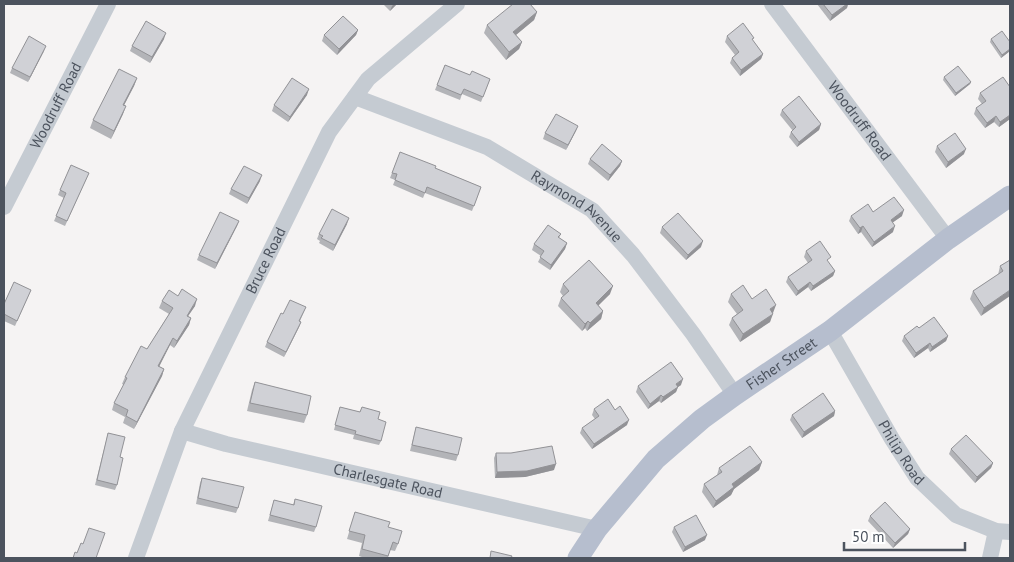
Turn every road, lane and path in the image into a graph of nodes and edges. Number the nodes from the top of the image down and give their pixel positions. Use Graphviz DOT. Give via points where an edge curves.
graph roads {
  1 [pos="108,4"];
  2 [pos="457,4"];
  3 [pos="772,4"];
  4 [pos="355,97"];
  5 [pos="1010,196"];
  6 [pos="4,206"];
  7 [pos="948,239"];
  8 [pos="830,331"];
  9 [pos="735,395"];
  10 [pos="182,431"];
  11 [pos="597,529"];
  12 [pos="1003,532"];
  13 [pos="136,558"];
  14 [pos="578,558"];
  15 [pos="990,558"];
  1 -- 6 [label="street, Woodruff Road"];
  2 -- 4 [label="street, Bruce Road" via="368,79"];
  3 -- 7 [label="street, Woodruff Road"];
  4 -- 9 [label="street, Raymond Avenue" via="487,147 592,210 633,254"];
  4 -- 10 [label="street, Bruce Road" via="329,132"];
  5 -- 7 [label="main road, Fisher Street"];
  7 -- 8 [label="main road, Fisher Street"];
  8 -- 9 [label="main road, Fisher Street"];
  8 -- 12 [label="street, Philip Road" via="892,440 918,478 956,515"];
  9 -- 11 [label="main road, Fisher Street" via="656,459"];
  10 -- 11 [label="street, Charlesgate Road" via="226,444"];
  10 -- 13 [label="street, Bruce Road"];
  11 -- 14 [label="main road, Fisher Street"];
  12 -- 15 [label="street"];
}
